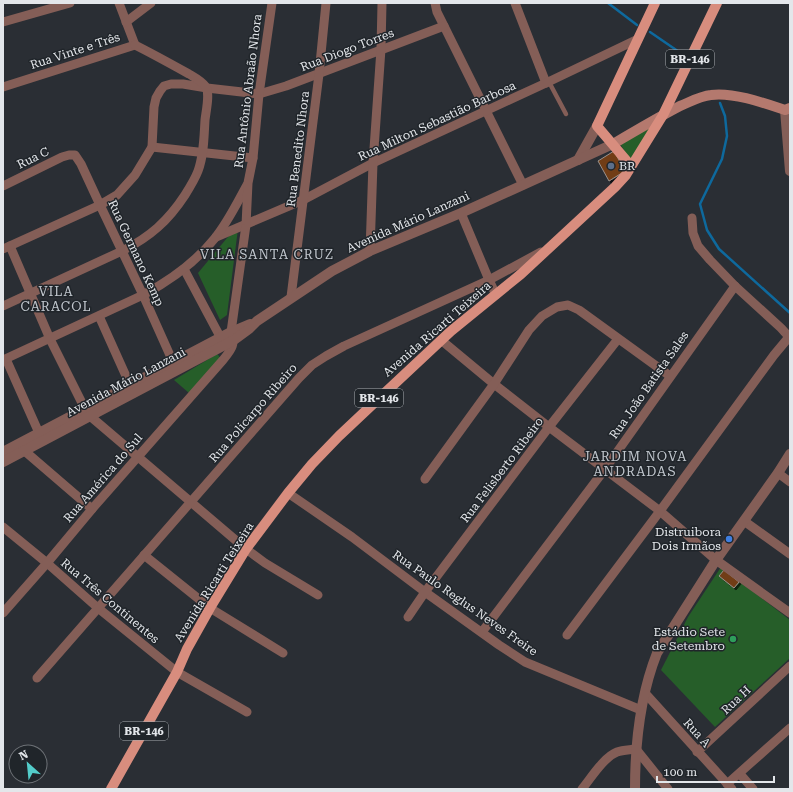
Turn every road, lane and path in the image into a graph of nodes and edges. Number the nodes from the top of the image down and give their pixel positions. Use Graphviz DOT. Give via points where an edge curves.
graph roads {
  1 [pos="70,3"];
  2 [pos="119,3"];
  3 [pos="151,3"];
  4 [pos="272,3"];
  5 [pos="326,3"];
  6 [pos="382,3"];
  7 [pos="435,3"];
  8 [pos="516,3"];
  9 [pos="655,3"];
  10 [pos="717,3"];
  11 [pos="3,22"];
  12 [pos="126,22"];
  13 [pos="444,26"];
  14 [pos="638,39"];
  15 [pos="135,45"];
  16 [pos="381,49"];
  17 [pos="319,74"];
  18 [pos="547,83"];
  19 [pos="3,87"];
  20 [pos="207,88"];
  21 [pos="259,94"];
  22 [pos="788,109"];
  23 [pos="486,111"];
  24 [pos="566,114"];
  25 [pos="663,114"];
  26 [pos="597,126"];
  27 [pos="613,144"];
  28 [pos="152,147"];
  29 [pos="202,153"];
  30 [pos="75,155"];
  31 [pos="253,158"];
  32 [pos="578,160"];
  33 [pos="373,163"];
  34 [pos="631,166"];
  35 [pos="790,171"];
  36 [pos="248,183"];
  37 [pos="523,185"];
  38 [pos="3,186"];
  39 [pos="303,200"];
  40 [pos="100,205"];
  41 [pos="461,213"];
  42 [pos="692,218"];
  43 [pos="246,225"];
  44 [pos="216,237"];
  45 [pos="6,248"];
  46 [pos="550,248"];
  47 [pos="370,251"];
  48 [pos="122,252"];
  49 [pos="184,269"];
  50 [pos="489,280"];
  51 [pos="735,286"];
  52 [pos="31,294"];
  53 [pos="143,295"];
  54 [pos="496,295"];
  55 [pos="291,297"];
  56 [pos="3,306"];
  57 [pos="99,316"];
  58 [pos="232,336"];
  59 [pos="789,338"];
  60 [pos="50,339"];
  61 [pos="618,339"];
  62 [pos="441,340"];
  63 [pos="222,341"];
  64 [pos="4,360"];
  65 [pos="223,360"];
  66 [pos="174,362"];
  67 [pos="670,376"];
  68 [pos="494,384"];
  69 [pos="130,385"];
  70 [pos="88,412"];
  71 [pos="549,428"];
  72 [pos="39,433"];
  73 [pos="21,447"];
  74 [pos="3,452"];
  75 [pos="790,454"];
  76 [pos="137,457"];
  77 [pos="3,462"];
  78 [pos="605,469"];
  79 [pos="778,473"];
  80 [pos="425,479"];
  81 [pos="790,482"];
  82 [pos="288,493"];
  83 [pos="190,502"];
  84 [pos="92,509"];
  85 [pos="660,511"];
  86 [pos="744,521"];
  87 [pos="3,527"];
  88 [pos="246,550"];
  89 [pos="790,554"];
  90 [pos="144,555"];
  91 [pos="716,560"];
  92 [pos="46,563"];
  93 [pos="425,592"];
  94 [pos="318,595"];
  95 [pos="98,608"];
  96 [pos="210,608"];
  97 [pos="3,613"];
  98 [pos="790,613"];
  99 [pos="408,617"];
  100 [pos="482,632"];
  101 [pos="567,635"];
  102 [pos="283,653"];
  103 [pos="790,666"];
  104 [pos="177,672"];
  105 [pos="37,678"];
  106 [pos="645,693"];
  107 [pos="641,710"];
  108 [pos="247,712"];
  109 [pos="788,734"];
  110 [pos="636,749"];
  111 [pos="697,752"];
  112 [pos="740,774"];
  113 [pos="747,781"];
  114 [pos="730,787"];
  115 [pos="111,789"];
  116 [pos="582,789"];
  117 [pos="635,789"];
  118 [pos="668,789"];
  119 [pos="736,789"];
  120 [pos="753,789"];
  1 -- 11 [label="street"];
  2 -- 12 [label="street, Rua Vinte e Três"];
  3 -- 12 [label="street"];
  4 -- 21 [label="street, Rua Antônio Abraão Nhora"];
  5 -- 17 [label="street, Rua Benedito Nhora"];
  6 -- 16 [label="street"];
  7 -- 13 [label="street"];
  8 -- 18 [label="street"];
  9 -- 14 [label="main road"];
  10 -- 25 [label="main road, BR-146"];
  12 -- 15 [label="street, Rua Vinte e Três"];
  13 -- 16 [label="street, Rua Diogo Torres"];
  13 -- 23 [label="street"];
  14 -- 18 [label="street, Rua Milton Sebastião Barbosa"];
  14 -- 26 [label="main road"];
  15 -- 19 [label="street, Rua Vinte e Três"];
  15 -- 20 [label="street" via="197,79"];
  16 -- 17 [label="street, Rua Diogo Torres"];
  16 -- 33 [label="street"];
  17 -- 21 [label="street, Rua Diogo Torres"];
  17 -- 39 [label="street, Rua Benedito Nhora"];
  18 -- 23 [label="street, Rua Milton Sebastião Barbosa"];
  18 -- 24 [label="lane"];
  20 -- 21 [label="street"];
  20 -- 28 [label="street" via="182,84 164,86 156,98 154,107"];
  20 -- 29 [label="street"];
  21 -- 31 [label="street, Rua Antônio Abraão Nhora"];
  22 -- 25 [label="main road" via="728,95 711,94 698,97"];
  22 -- 35 [label="street"];
  23 -- 33 [label="street, Rua Milton Sebastião Barbosa"];
  23 -- 37 [label="street"];
  25 -- 27 [label="main road"];
  25 -- 34 [label="main road, BR-146"];
  26 -- 27 [label="main road"];
  26 -- 32 [label="street"];
  27 -- 32 [label="street, Avenida Mário Lanzani"];
  27 -- 34 [label="main road"];
  28 -- 29 [label="street"];
  28 -- 40 [label="street" via="136,175 117,195"];
  29 -- 31 [label="street"];
  29 -- 48 [label="street" via="196,176 175,210 158,228"];
  30 -- 38 [label="street, Rua C" via="62,157"];
  30 -- 40 [label="street, Rua Germano Kemp"];
  31 -- 36 [label="street, Rua Antônio Abraão Nhora"];
  32 -- 37 [label="street, Avenida Mário Lanzani"];
  33 -- 39 [label="street, Rua Milton Sebastião Barbosa"];
  33 -- 47 [label="street"];
  34 -- 46 [label="main road, Avenida Ricarti Teixeira / BR-146" via="615,187"];
  36 -- 43 [label="street"];
  36 -- 44 [label="street"];
  37 -- 41 [label="street, Avenida Mário Lanzani"];
  39 -- 43 [label="street, Rua Milton Sebastião Barbosa"];
  39 -- 55 [label="street, Rua Benedito Nhora"];
  40 -- 45 [label="street"];
  40 -- 48 [label="street, Rua Germano Kemp"];
  41 -- 47 [label="street, Avenida Mário Lanzani"];
  41 -- 50 [label="street"];
  42 -- 51 [label="street" via="693,233 698,246"];
  43 -- 44 [label="street, Rua Milton Sebastião Barbosa"];
  43 -- 58 [label="street"];
  44 -- 49 [label="street"];
  45 -- 52 [label="street"];
  46 -- 50 [label="street, Rua Policarpo Ribeiro"];
  46 -- 54 [label="main road, Avenida Ricarti Teixeira / BR-146"];
  47 -- 55 [label="street, Avenida Mário Lanzani"];
  48 -- 52 [label="street"];
  48 -- 53 [label="street, Rua Germano Kemp"];
  49 -- 53 [label="street"];
  49 -- 63 [label="street"];
  50 -- 54 [label="street"];
  50 -- 83 [label="street, Rua Policarpo Ribeiro" via="344,346 312,365"];
  51 -- 59 [label="street"];
  51 -- 67 [label="street, Rua João Batista Sales"];
  52 -- 56 [label="street"];
  52 -- 60 [label="street"];
  53 -- 57 [label="street"];
  53 -- 66 [label="street, Rua Germano Kemp"];
  54 -- 62 [label="main road, Avenida Ricarti Teixeira / BR-146"];
  55 -- 58 [label="street, Avenida Mário Lanzani"];
  57 -- 60 [label="street"];
  57 -- 69 [label="street"];
  58 -- 63 [label="street, Avenida Mário Lanzani"];
  58 -- 65 [label="street, Rua América do Sul" via="232,346"];
  59 -- 85 [label="street"];
  60 -- 64 [label="street"];
  60 -- 70 [label="street"];
  61 -- 67 [label="street"];
  61 -- 68 [label="street" via="578,310 568,305 556,307 542,316 529,330"];
  61 -- 71 [label="street, Rua Felisberto Ribeiro"];
  62 -- 68 [label="street"];
  62 -- 82 [label="main road, Avenida Ricarti Teixeira / BR-146" via="339,436"];
  63 -- 65 [label="street"];
  63 -- 66 [label="street, Avenida Mário Lanzani"];
  63 -- 70 [label="street, Avenida Mário Lanzani"];
  64 -- 72 [label="street"];
  65 -- 76 [label="street, Rua América do Sul"];
  66 -- 69 [label="street, Avenida Mário Lanzani"];
  67 -- 78 [label="street, Rua João Batista Sales"];
  68 -- 71 [label="street"];
  68 -- 80 [label="street"];
  69 -- 70 [label="street, Avenida Mário Lanzani"];
  70 -- 72 [label="street, Avenida Mário Lanzani"];
  70 -- 73 [label="street, Avenida Mário Lanzani"];
  70 -- 76 [label="street"];
  71 -- 78 [label="street"];
  71 -- 93 [label="street, Rua Felisberto Ribeiro"];
  72 -- 73 [label="street, Avenida Mário Lanzani"];
  73 -- 74 [label="street, Avenida Mário Lanzani"];
  73 -- 77 [label="street, Avenida Mário Lanzani"];
  73 -- 84 [label="street"];
  75 -- 79 [label="street"];
  76 -- 83 [label="street"];
  76 -- 84 [label="street, Rua América do Sul"];
  78 -- 85 [label="street"];
  78 -- 100 [label="street, Rua João Batista Sales"];
  79 -- 81 [label="street"];
  79 -- 86 [label="street"];
  82 -- 88 [label="main road, Avenida Ricarti Teixeira / BR-146"];
  82 -- 93 [label="street, Rua Paulo Reglus Neves Freire" via="352,536"];
  83 -- 88 [label="street"];
  83 -- 90 [label="street, Rua Policarpo Ribeiro"];
  84 -- 92 [label="street, Rua América do Sul"];
  85 -- 91 [label="street"];
  85 -- 101 [label="street"];
  86 -- 89 [label="street"];
  86 -- 91 [label="street"];
  87 -- 92 [label="street, Rua Três Continentes"];
  88 -- 94 [label="street"];
  88 -- 96 [label="main road, Avenida Ricarti Teixeira / BR-146"];
  90 -- 95 [label="street, Rua Policarpo Ribeiro"];
  90 -- 96 [label="street"];
  91 -- 98 [label="street"];
  91 -- 106 [label="street" via="657,653"];
  92 -- 95 [label="street, Rua Três Continentes"];
  92 -- 97 [label="street, Rua América do Sul"];
  93 -- 99 [label="street, Rua Felisberto Ribeiro"];
  93 -- 100 [label="street, Rua Paulo Reglus Neves Freire"];
  95 -- 104 [label="street, Rua Três Continentes"];
  95 -- 105 [label="street, Rua Policarpo Ribeiro"];
  96 -- 102 [label="street"];
  96 -- 104 [label="main road, Avenida Ricarti Teixeira / BR-146"];
  100 -- 107 [label="street, Rua Paulo Reglus Neves Freire" via="525,662"];
  103 -- 111 [label="street, Rua H"];
  104 -- 108 [label="street, Rua Três Continentes"];
  104 -- 115 [label="main road, Avenida Ricarti Teixeira / BR-146"];
  106 -- 107 [label="street"];
  106 -- 111 [label="street, Rua A"];
  107 -- 110 [label="street"];
  109 -- 112 [label="street"];
  110 -- 116 [label="street" via="610,756"];
  110 -- 117 [label="street"];
  110 -- 118 [label="street"];
  111 -- 114 [label="street, Rua A"];
  112 -- 113 [label="street"];
  112 -- 114 [label="street"];
  113 -- 119 [label="street"];
  113 -- 120 [label="street"];
}
